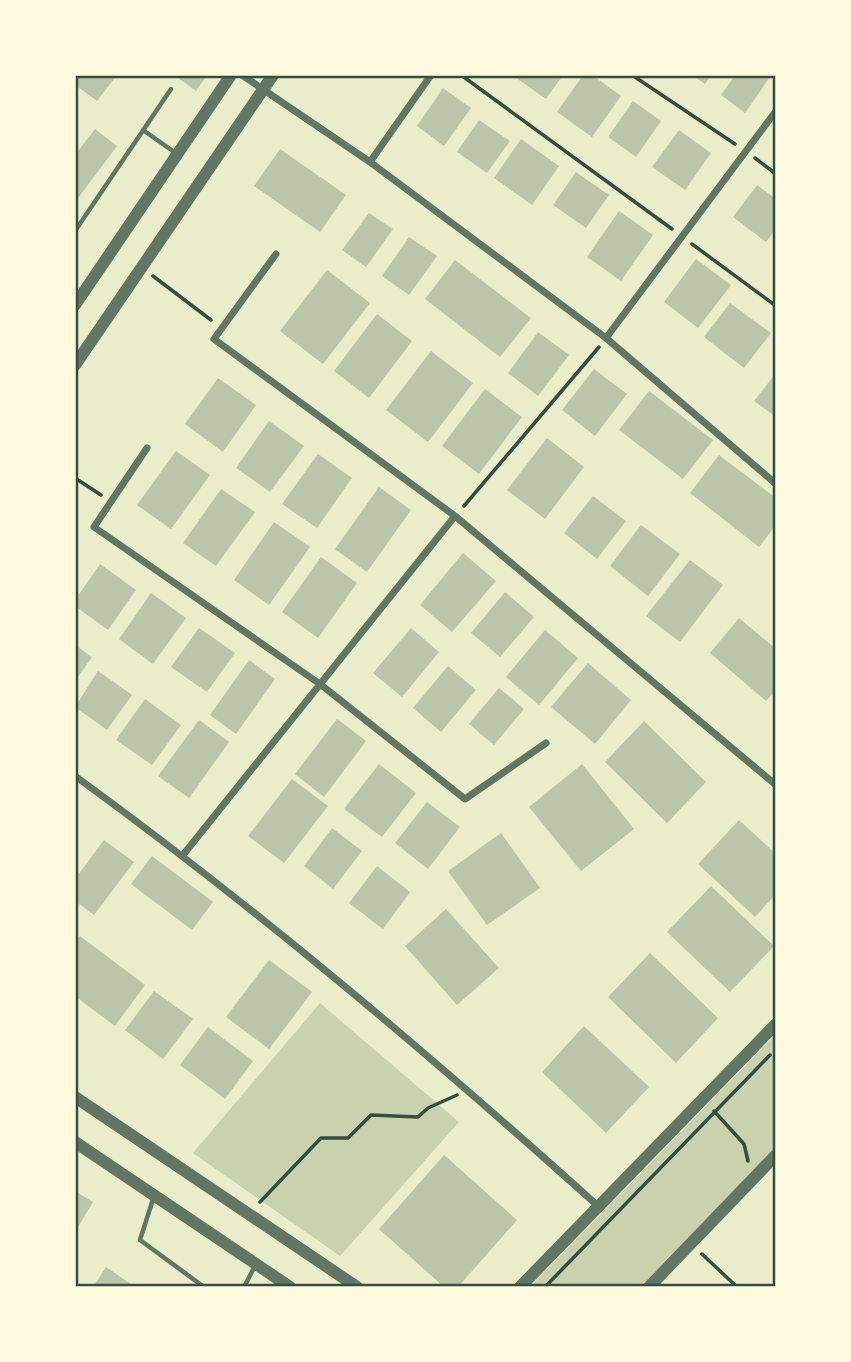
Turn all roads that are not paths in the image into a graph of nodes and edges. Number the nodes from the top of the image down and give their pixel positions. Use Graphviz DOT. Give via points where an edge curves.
graph roads {
  1 [pos="232,75"];
  2 [pos="242,75"];
  3 [pos="273,75"];
  4 [pos="431,75"];
  5 [pos="171,89"];
  6 [pos="263,90"];
  7 [pos="776,111"];
  8 [pos="143,130"];
  9 [pos="178,154"];
  10 [pos="370,162"];
  11 [pos="75,231"];
  12 [pos="276,254"];
  13 [pos="75,305"];
  14 [pos="606,338"];
  15 [pos="75,365"];
  16 [pos="147,448"];
  17 [pos="776,484"];
  18 [pos="456,516"];
  19 [pos="320,684"];
  20 [pos="546,743"];
  21 [pos="75,776"];
  22 [pos="776,785"];
  23 [pos="183,855"];
  24 [pos="776,1024"];
  25 [pos="75,1097"];
  26 [pos="75,1142"];
  27 [pos="776,1155"];
  28 [pos="155,1196"];
  29 [pos="598,1206"];
  30 [pos="256,1264"];
  31 [pos="204,1287"];
  32 [pos="244,1287"];
  33 [pos="290,1287"];
  34 [pos="357,1287"];
  35 [pos="520,1287"];
  36 [pos="649,1287"];
  1 -- 9 [label="street"];
  2 -- 6 [label="street"];
  3 -- 6 [label="street"];
  4 -- 10 [label="street"];
  5 -- 8 [label="lane"];
  6 -- 10 [label="street"];
  6 -- 15 [label="street"];
  7 -- 14 [label="street"];
  8 -- 9 [label="lane"];
  8 -- 11 [label="lane"];
  9 -- 13 [label="street"];
  10 -- 14 [label="street"];
  12 -- 18 [label="street" via="214,339"];
  14 -- 17 [label="street"];
  16 -- 19 [label="street" via="93,527"];
  18 -- 19 [label="street"];
  18 -- 22 [label="street"];
  19 -- 20 [label="street" via="465,799"];
  19 -- 23 [label="street"];
  21 -- 23 [label="street"];
  23 -- 29 [label="street" via="468,1089"];
  24 -- 29 [label="street"];
  25 -- 34 [label="street"];
  26 -- 28 [label="street"];
  27 -- 36 [label="street"];
  28 -- 30 [label="street"];
  28 -- 31 [label="lane" via="140,1240"];
  29 -- 35 [label="street"];
  30 -- 32 [label="lane"];
  30 -- 33 [label="street"];
}
